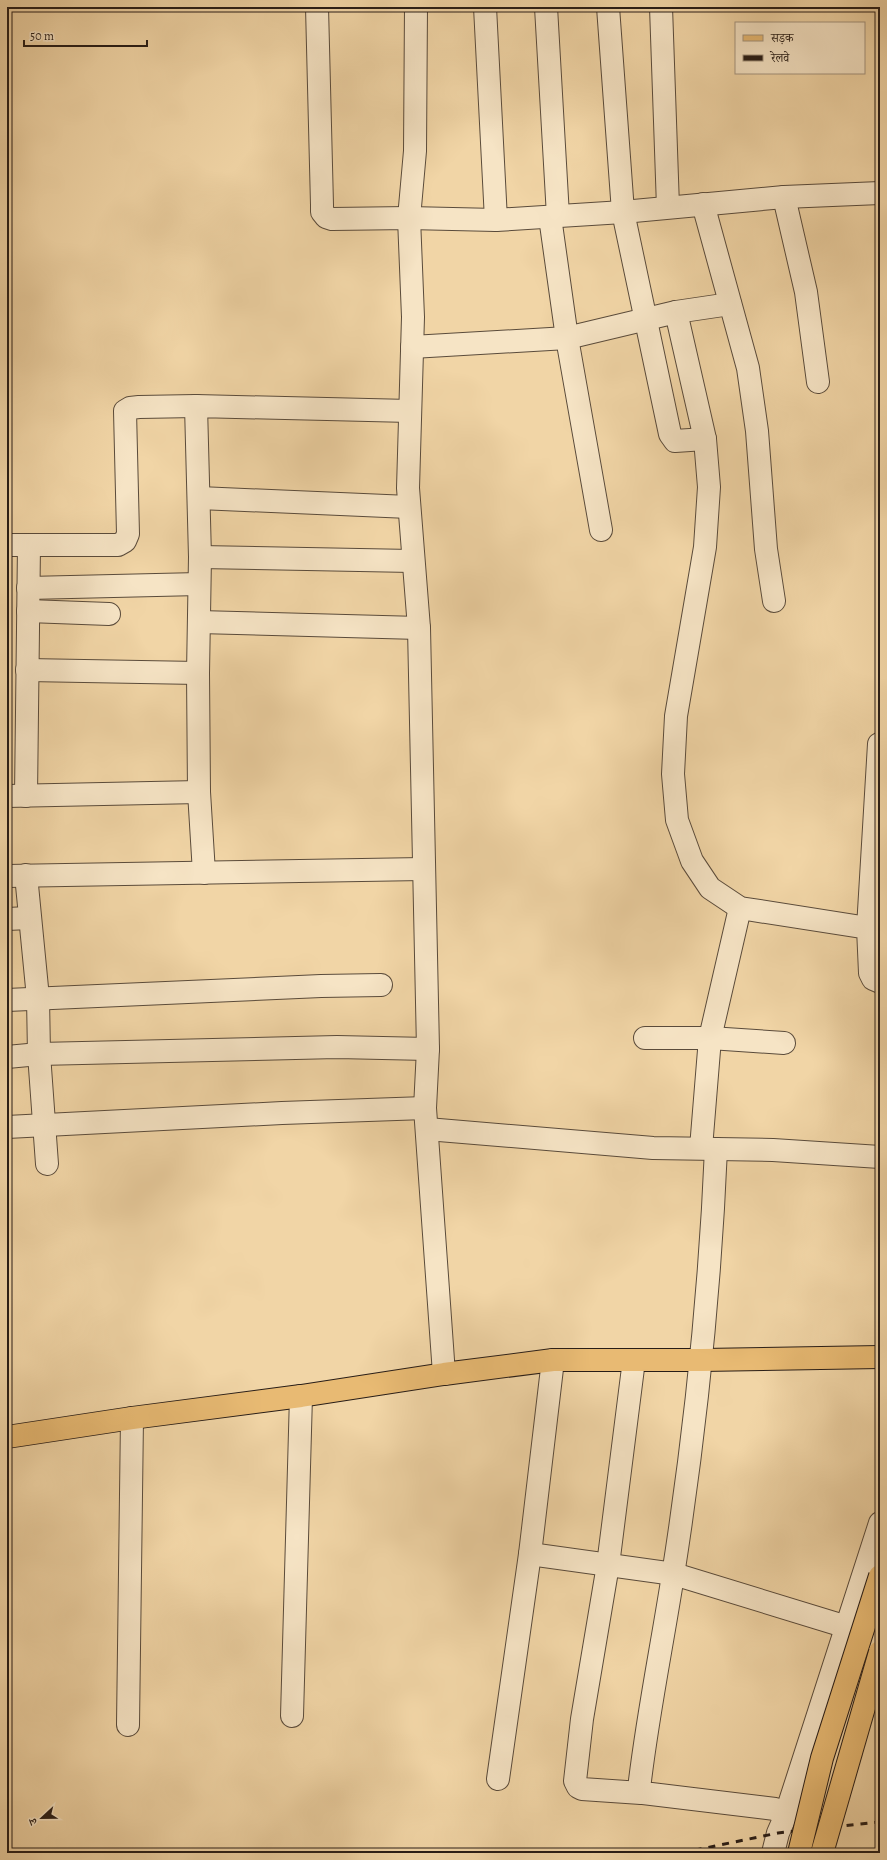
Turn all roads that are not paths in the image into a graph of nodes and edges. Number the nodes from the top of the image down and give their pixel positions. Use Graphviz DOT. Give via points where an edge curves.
graph roads {
  1 [pos="317,7"];
  2 [pos="416,7"];
  3 [pos="484,7"];
  4 [pos="546,7"];
  5 [pos="608,7"];
  6 [pos="661,7"];
  7 [pos="880,193"];
  8 [pos="784,197"];
  9 [pos="703,204"];
  10 [pos="668,207"];
  11 [pos="623,212"];
  12 [pos="554,217"];
  13 [pos="409,218"];
  14 [pos="496,220"];
  15 [pos="730,304"];
  16 [pos="676,312"];
  17 [pos="647,320"];
  18 [pos="567,338"];
  19 [pos="412,347"];
  20 [pos="818,382"];
  21 [pos="196,406"];
  22 [pos="410,411"];
  23 [pos="705,439"];
  24 [pos="199,498"];
  25 [pos="409,507"];
  26 [pos="601,530"];
  27 [pos="7,545"];
  28 [pos="29,545"];
  29 [pos="200,557"];
  30 [pos="412,561"];
  31 [pos="199,584"];
  32 [pos="28,588"];
  33 [pos="774,601"];
  34 [pos="28,611"];
  35 [pos="109,614"];
  36 [pos="199,622"];
  37 [pos="419,628"];
  38 [pos="27,670"];
  39 [pos="198,673"];
  40 [pos="879,744"];
  41 [pos="199,792"];
  42 [pos="16,796"];
  43 [pos="423,869"];
  44 [pos="204,873"];
  45 [pos="17,875"];
  46 [pos="740,908"];
  47 [pos="29,918"];
  48 [pos="7,919"];
  49 [pos="868,928"];
  50 [pos="880,982"];
  51 [pos="381,985"];
  52 [pos="38,998"];
  53 [pos="7,1000"];
  54 [pos="645,1038"];
  55 [pos="710,1038"];
  56 [pos="784,1043"];
  57 [pos="428,1049"];
  58 [pos="39,1054"];
  59 [pos="7,1057"];
  60 [pos="426,1119"];
  61 [pos="44,1125"];
  62 [pos="7,1127"];
  63 [pos="709,1149"];
  64 [pos="880,1158"];
  65 [pos="47,1164"];
  66 [pos="880,1356"];
  67 [pos="553,1360"];
  68 [pos="634,1360"];
  69 [pos="702,1360"];
  70 [pos="444,1374"];
  71 [pos="301,1396"];
  72 [pos="132,1418"];
  73 [pos="7,1437"];
  74 [pos="880,1523"];
  75 [pos="530,1554"];
  76 [pos="608,1565"];
  77 [pos="674,1574"];
  78 [pos="880,1576"];
  79 [pos="847,1627"];
  80 [pos="880,1652"];
  81 [pos="292,1716"];
  82 [pos="128,1724"];
  83 [pos="498,1779"];
  84 [pos="641,1793"];
  85 [pos="785,1817"];
  86 [pos="773,1853"];
  87 [pos="799,1853"];
  88 [pos="822,1853"];
  1 -- 13 [label="street" via="322,212 332,219"];
  2 -- 13 [label="street" via="415,151"];
  3 -- 14 [label="street"];
  4 -- 12 [label="street"];
  5 -- 11 [label="street"];
  6 -- 10 [label="street"];
  7 -- 8 [label="street"];
  8 -- 9 [label="street"];
  8 -- 20 [label="street" via="806,292"];
  9 -- 10 [label="street"];
  9 -- 15 [label="street"];
  10 -- 11 [label="street"];
  11 -- 12 [label="street"];
  11 -- 17 [label="street"];
  12 -- 14 [label="street"];
  12 -- 18 [label="street"];
  13 -- 14 [label="street"];
  13 -- 19 [label="street"];
  15 -- 16 [label="street"];
  15 -- 33 [label="street" via="748,368 757,432 766,549"];
  16 -- 17 [label="street"];
  16 -- 23 [label="street"];
  17 -- 18 [label="street"];
  17 -- 23 [label="street" via="672,438 681,441"];
  18 -- 19 [label="street"];
  18 -- 26 [label="street"];
  19 -- 22 [label="street"];
  21 -- 22 [label="street"];
  21 -- 24 [label="street"];
  21 -- 28 [label="street" via="139,407 125,411 128,534 125,541 118,545"];
  22 -- 25 [label="street"];
  23 -- 46 [label="street" via="709,487 705,546 676,716 673,774 677,820 692,861 710,888"];
  24 -- 25 [label="street"];
  24 -- 29 [label="street"];
  25 -- 30 [label="street"];
  27 -- 28 [label="street"];
  28 -- 32 [label="street"];
  29 -- 30 [label="street"];
  29 -- 31 [label="street"];
  30 -- 37 [label="street"];
  31 -- 32 [label="street"];
  31 -- 36 [label="street"];
  32 -- 34 [label="street"];
  34 -- 35 [label="street"];
  34 -- 38 [label="street"];
  36 -- 37 [label="street"];
  36 -- 39 [label="street"];
  37 -- 43 [label="street"];
  38 -- 39 [label="street"];
  38 -- 42 [label="street"];
  39 -- 41 [label="street"];
  40 -- 49 [label="street"];
  41 -- 42 [label="street"];
  41 -- 44 [label="street"];
  43 -- 44 [label="street"];
  43 -- 57 [label="street"];
  44 -- 45 [label="street"];
  45 -- 47 [label="street"];
  46 -- 49 [label="street"];
  46 -- 55 [label="street"];
  47 -- 48 [label="street"];
  47 -- 52 [label="street"];
  49 -- 50 [label="street" via="870,972 873,978"];
  51 -- 52 [label="street"];
  52 -- 53 [label="street"];
  52 -- 58 [label="street"];
  54 -- 55 [label="street"];
  55 -- 56 [label="street"];
  55 -- 63 [label="street"];
  57 -- 58 [label="street" via="337,1047"];
  57 -- 60 [label="street"];
  58 -- 59 [label="street"];
  58 -- 61 [label="street"];
  60 -- 61 [label="street" via="282,1113"];
  60 -- 63 [label="street" via="653,1148"];
  60 -- 70 [label="street"];
  61 -- 62 [label="street"];
  61 -- 65 [label="street"];
  63 -- 64 [label="street" via="773,1150"];
  63 -- 69 [label="street" via="713,1235"];
  66 -- 69 [label="main road"];
  67 -- 68 [label="main road"];
  67 -- 70 [label="main road"];
  67 -- 75 [label="street"];
  68 -- 69 [label="main road"];
  68 -- 76 [label="street"];
  69 -- 77 [label="street"];
  70 -- 71 [label="main road"];
  71 -- 72 [label="main road"];
  71 -- 81 [label="street"];
  72 -- 73 [label="main road"];
  72 -- 82 [label="street"];
  74 -- 79 [label="street"];
  75 -- 76 [label="street"];
  75 -- 83 [label="street"];
  76 -- 77 [label="street"];
  76 -- 84 [label="street" via="582,1719 575,1781 582,1789"];
  77 -- 79 [label="street"];
  77 -- 84 [label="street" via="642,1764 639,1789"];
  78 -- 87 [label="main road, bridge" via="822,1758"];
  79 -- 85 [label="street"];
  80 -- 88 [label="main road, bridge"];
  84 -- 85 [label="street" via="775,1809"];
  85 -- 86 [label="street"];
}
